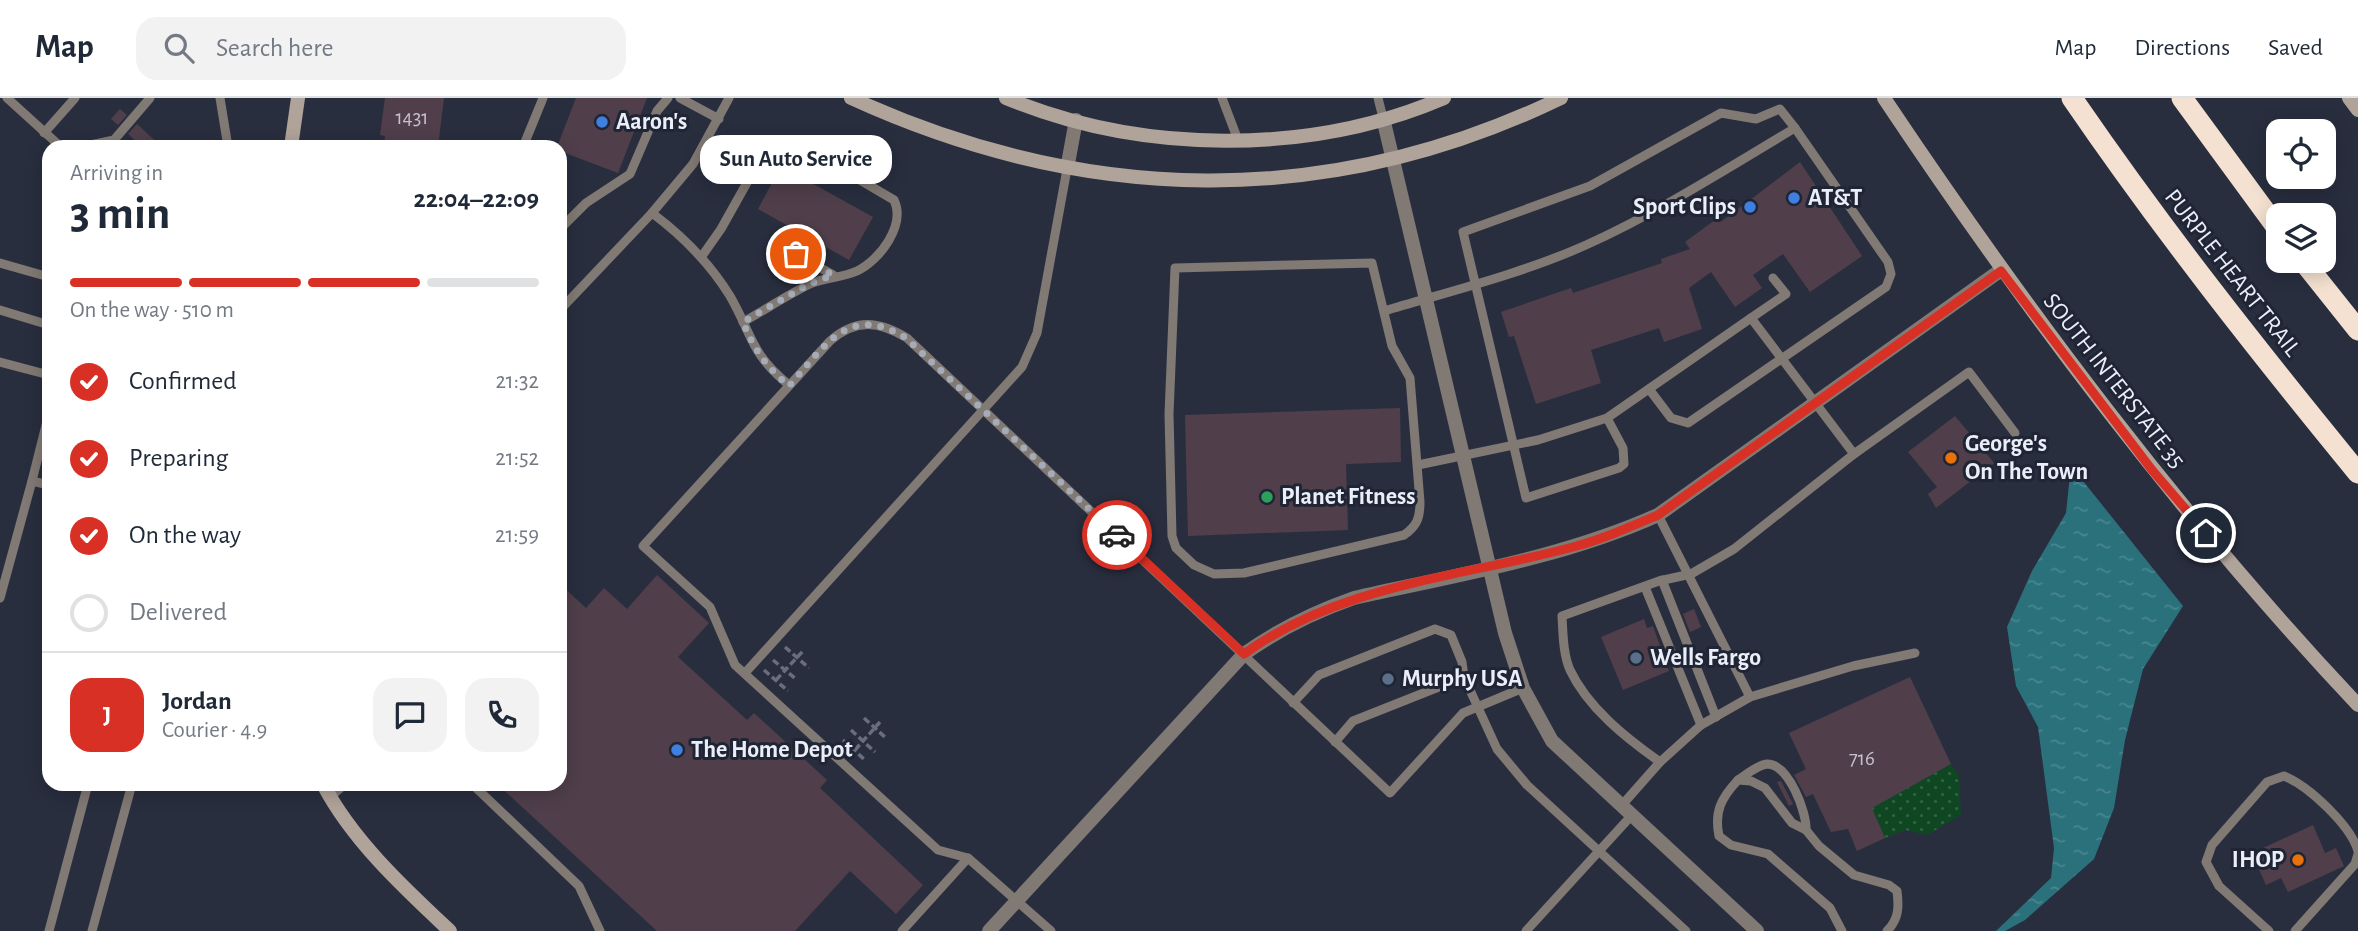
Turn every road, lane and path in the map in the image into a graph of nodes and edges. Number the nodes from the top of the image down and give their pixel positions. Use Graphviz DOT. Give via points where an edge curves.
graph roads {
  1 [pos="75,98"];
  2 [pos="150,98"];
  3 [pos="220,98"];
  4 [pos="298,98"];
  5 [pos="543,98"];
  6 [pos="667,98"];
  7 [pos="681,98"];
  8 [pos="729,98"];
  9 [pos="851,98"];
  10 [pos="1006,98"];
  11 [pos="1222,98"];
  12 [pos="1378,98"];
  13 [pos="1444,98"];
  14 [pos="1561,98"];
  15 [pos="1884,98"];
  16 [pos="2072,98"];
  17 [pos="2182,98"];
  18 [pos="2349,98"];
  19 [pos="8,99"];
  20 [pos="2358,110"];
  21 [pos="1382,118"];
  22 [pos="719,119"];
  23 [pos="1076,120"];
  24 [pos="1795,128"];
  25 [pos="44,133"];
  26 [pos="52,140"];
  27 [pos="114,140"];
  28 [pos="227,140"];
  29 [pos="292,140"];
  30 [pos="526,140"];
  31 [pos="1238,140"];
  32 [pos="1392,158"];
  33 [pos="1067,169"];
  34 [pos="2266,213"];
  35 [pos="652,214"];
  36 [pos="567,222"];
  37 [pos="777,243"];
  38 [pos="702,256"];
  39 [pos="0,263"];
  40 [pos="2001,271"];
  41 [pos="2313,273"];
  42 [pos="42,275"];
  43 [pos="833,275"];
  44 [pos="1773,278"];
  45 [pos="1476,284"];
  46 [pos="1426,299"];
  47 [pos="567,303"];
  48 [pos="0,310"];
  49 [pos="1384,312"];
  50 [pos="1751,318"];
  51 [pos="743,322"];
  52 [pos="42,323"];
  53 [pos="2358,330"];
  54 [pos="1782,361"];
  55 [pos="0,362"];
  56 [pos="42,373"];
  57 [pos="789,386"];
  58 [pos="1649,388"];
  59 [pos="1816,405"];
  60 [pos="985,410"];
  61 [pos="1606,418"];
  62 [pos="2015,433"];
  63 [pos="42,441"];
  64 [pos="1513,446"];
  65 [pos="1854,454"];
  66 [pos="1464,456"];
  67 [pos="1418,465"];
  68 [pos="2358,473"];
  69 [pos="32,481"];
  70 [pos="42,483"];
  71 [pos="1658,515"];
  72 [pos="1491,566"];
  73 [pos="1691,575"];
  74 [pos="1662,580"];
  75 [pos="1645,587"];
  76 [pos="0,598"];
  77 [pos="785,647"];
  78 [pos="803,651"];
  79 [pos="1914,653"];
  80 [pos="1244,654"];
  81 [pos="797,657"];
  82 [pos="774,660"];
  83 [pos="809,668"];
  84 [pos="764,670"];
  85 [pos="786,670"];
  86 [pos="745,673"];
  87 [pos="1464,677"];
  88 [pos="776,680"];
  89 [pos="797,680"];
  90 [pos="1523,688"];
  91 [pos="788,691"];
  92 [pos="1750,697"];
  93 [pos="1293,703"];
  94 [pos="2358,705"];
  95 [pos="1477,707"];
  96 [pos="1716,717"];
  97 [pos="863,718"];
  98 [pos="880,722"];
  99 [pos="1701,725"];
  100 [pos="875,728"];
  101 [pos="851,730"];
  102 [pos="887,739"];
  103 [pos="843,740"];
  104 [pos="863,741"];
  105 [pos="1335,741"];
  106 [pos="855,750"];
  107 [pos="875,752"];
  108 [pos="866,761"];
  109 [pos="1660,762"];
  110 [pos="1738,780"];
  111 [pos="86,791"];
  112 [pos="130,791"];
  113 [pos="328,791"];
  114 [pos="479,791"];
  115 [pos="1627,810"];
  116 [pos="1806,831"];
  117 [pos="1600,850"];
  118 [pos="2358,852"];
  119 [pos="968,858"];
  120 [pos="1016,901"];
  121 [pos="49,931"];
  122 [pos="92,931"];
  123 [pos="450,931"];
  124 [pos="600,931"];
  125 [pos="902,931"];
  126 [pos="989,931"];
  127 [pos="1051,931"];
  128 [pos="1527,931"];
  129 [pos="1686,931"];
  130 [pos="1757,931"];
  131 [pos="1842,931"];
  132 [pos="1887,931"];
  133 [pos="2269,931"];
  134 [pos="2295,931"];
  1 -- 25 [label="lane"];
  2 -- 27 [label="lane"];
  3 -- 28 [label="lane"];
  4 -- 29 [label="street"];
  5 -- 30 [label="lane"];
  6 -- 36 [label="lane" via="630,174 586,203"];
  7 -- 22 [label="lane"];
  8 -- 22 [label="lane"];
  9 -- 33 [label="street" via="937,135"];
  10 -- 23 [label="street"];
  11 -- 31 [label="lane"];
  12 -- 21 [label="lane"];
  13 -- 21 [label="street"];
  14 -- 32 [label="street" via="1451,142"];
  15 -- 40 [label="street, SOUTH INTERSTATE 35"];
  16 -- 68 [label="highway, PURPLE HEART TRAIL" via="2240,329"];
  17 -- 34 [label="highway"];
  18 -- 20 [label="street"];
  19 -- 25 [label="lane"];
  21 -- 31 [label="street" via="1304,135"];
  21 -- 32 [label="street"];
  22 -- 35 [label="lane" via="693,163"];
  23 -- 31 [label="street" via="1160,136"];
  23 -- 33 [label="street"];
  24 -- 45 [label="lane" via="1603,237"];
  24 -- 45 [label="lane" via="1780,109 1756,119 1721,113 1590,186 1463,232"];
  24 -- 54 [label="lane" via="1888,262 1891,274 1886,287"];
  25 -- 26 [label="lane"];
  32 -- 33 [label="street" via="1276,179 1205,182 1128,179"];
  32 -- 46 [label="street"];
  33 -- 60 [label="lane" via="1030,353"];
  35 -- 38 [label="lane"];
  35 -- 47 [label="lane"];
  37 -- 43 [label="lane"];
  38 -- 43 [label="lane" via="766,150 780,143 793,144 896,203 895,228 878,253 860,270"];
  38 -- 51 [label="lane"];
  39 -- 42 [label="lane"];
  40 -- 59 [label="street"];
  40 -- 94 [label="street, SOUTH INTERSTATE 35" via="2152,470"];
  41 -- 53 [label="highway"];
  43 -- 51 [label="lane"];
  44 -- 50 [label="lane" via="1786,294"];
  45 -- 46 [label="lane"];
  45 -- 64 [label="lane"];
  46 -- 49 [label="lane"];
  46 -- 66 [label="street"];
  48 -- 52 [label="lane"];
  49 -- 67 [label="lane" via="1392,346 1410,378"];
  49 -- 67 [label="lane" via="1372,263 1175,268 1172,537 1176,548 1194,565 1214,574 1244,573 1405,535 1420,515"];
  50 -- 54 [label="lane"];
  50 -- 58 [label="lane"];
  51 -- 57 [label="lane" via="759,357"];
  54 -- 58 [label="lane" via="1688,423 1671,418"];
  54 -- 59 [label="lane"];
  55 -- 56 [label="lane"];
  57 -- 60 [label="lane" via="839,333 862,323 880,324 906,338"];
  57 -- 86 [label="lane" via="643,546 710,607 735,665"];
  58 -- 61 [label="lane"];
  59 -- 65 [label="lane"];
  59 -- 71 [label="street"];
  60 -- 80 [label="lane"];
  60 -- 86 [label="lane"];
  61 -- 64 [label="lane"];
  61 -- 64 [label="lane" via="1623,448 1625,457 1619,468 1526,498"];
  62 -- 65 [label="lane" via="1969,372"];
  63 -- 69 [label="lane"];
  64 -- 66 [label="lane"];
  65 -- 73 [label="lane" via="1734,549"];
  66 -- 67 [label="lane"];
  66 -- 72 [label="street"];
  69 -- 70 [label="lane"];
  69 -- 76 [label="lane"];
  71 -- 72 [label="street" via="1584,544"];
  71 -- 73 [label="lane"];
  72 -- 80 [label="street" via="1326,608"];
  72 -- 90 [label="street"];
  73 -- 74 [label="lane"];
  73 -- 92 [label="lane"];
  74 -- 75 [label="lane"];
  74 -- 96 [label="lane"];
  75 -- 99 [label="lane"];
  75 -- 109 [label="lane" via="1562,616 1569,667 1584,693 1621,732"];
  77 -- 81 [label="path"];
  78 -- 81 [label="path"];
  79 -- 92 [label="lane" via="1840,669"];
  80 -- 93 [label="lane"];
  80 -- 120 [label="street"];
  81 -- 83 [label="path"];
  81 -- 85 [label="path"];
  82 -- 85 [label="path"];
  84 -- 88 [label="path"];
  85 -- 88 [label="path"];
  85 -- 89 [label="path"];
  86 -- 119 [label="lane" via="938,850"];
  87 -- 93 [label="lane" via="1451,635 1435,629 1319,675"];
  87 -- 95 [label="lane"];
  87 -- 105 [label="lane" via="1353,721"];
  88 -- 91 [label="path"];
  90 -- 95 [label="lane"];
  90 -- 115 [label="street" via="1552,741"];
  92 -- 96 [label="lane"];
  93 -- 105 [label="lane"];
  95 -- 105 [label="lane" via="1463,713 1390,793"];
  95 -- 117 [label="lane" via="1497,749 1527,785"];
  96 -- 99 [label="lane"];
  97 -- 100 [label="path"];
  98 -- 100 [label="path"];
  99 -- 109 [label="lane"];
  100 -- 102 [label="path"];
  100 -- 104 [label="path"];
  101 -- 104 [label="path"];
  103 -- 106 [label="path"];
  104 -- 106 [label="path"];
  104 -- 107 [label="path"];
  106 -- 108 [label="path"];
  109 -- 115 [label="lane"];
  110 -- 116 [label="lane" via="1765,788 1792,823"];
  110 -- 116 [label="lane" via="1766,764 1777,767 1801,803"];
  110 -- 131 [label="lane" via="1720,803 1716,819 1719,836 1731,845 1768,854 1829,908"];
  111 -- 121 [label="lane"];
  112 -- 122 [label="lane"];
  113 -- 123 [label="street" via="350,826"];
  114 -- 124 [label="lane" via="579,886"];
  115 -- 117 [label="lane"];
  115 -- 130 [label="street"];
  116 -- 132 [label="lane" via="1854,874 1889,884 1897,891 1895,923"];
  117 -- 128 [label="lane"];
  117 -- 129 [label="lane"];
  118 -- 133 [label="lane" via="2354,838 2301,783 2284,776 2267,782 2212,845 2206,862 2219,886"];
  118 -- 134 [label="lane" via="2355,864"];
  119 -- 120 [label="lane"];
  119 -- 125 [label="lane"];
  120 -- 126 [label="street"];
  120 -- 127 [label="lane"];
}
